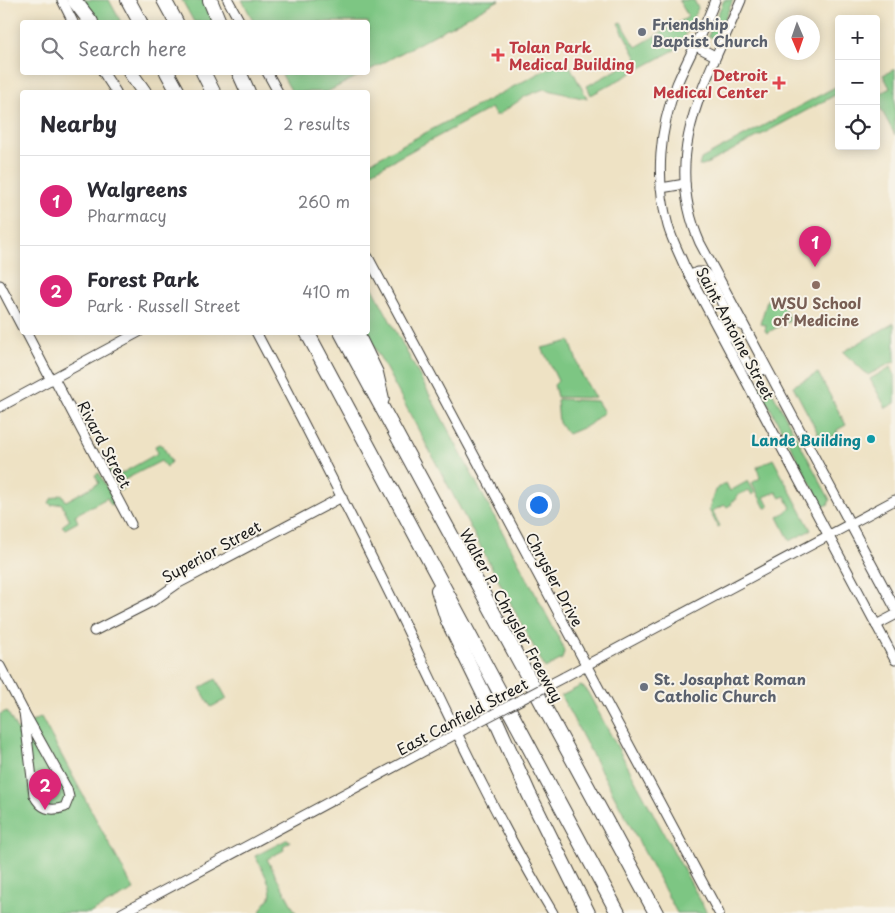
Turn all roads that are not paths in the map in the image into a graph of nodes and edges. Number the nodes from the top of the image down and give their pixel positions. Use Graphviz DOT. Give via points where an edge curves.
graph roads {
  1 [pos="62,0"];
  2 [pos="74,0"];
  3 [pos="128,0"];
  4 [pos="164,0"];
  5 [pos="210,0"];
  6 [pos="228,0"];
  7 [pos="715,0"];
  8 [pos="741,0"];
  9 [pos="72,20"];
  10 [pos="89,20"];
  11 [pos="139,20"];
  12 [pos="175,20"];
  13 [pos="218,20"];
  14 [pos="239,20"];
  15 [pos="696,46"];
  16 [pos="715,56"];
  17 [pos="105,75"];
  18 [pos="132,75"];
  19 [pos="169,75"];
  20 [pos="204,75"];
  21 [pos="240,75"];
  22 [pos="270,75"];
  23 [pos="115,90"];
  24 [pos="143,90"];
  25 [pos="177,90"];
  26 [pos="212,90"];
  27 [pos="247,90"];
  28 [pos="277,90"];
  29 [pos="685,184"];
  30 [pos="661,188"];
  31 [pos="370,261"];
  32 [pos="690,276"];
  33 [pos="0,284"];
  34 [pos="712,318"];
  35 [pos="20,323"];
  36 [pos="749,334"];
  37 [pos="28,335"];
  38 [pos="134,335"];
  39 [pos="258,335"];
  40 [pos="309,335"];
  41 [pos="343,335"];
  42 [pos="357,335"];
  43 [pos="766,368"];
  44 [pos="53,379"];
  45 [pos="0,407"];
  46 [pos="387,418"];
  47 [pos="342,497"];
  48 [pos="895,500"];
  49 [pos="131,524"];
  50 [pos="850,524"];
  51 [pos="829,536"];
  52 [pos="429,561"];
  53 [pos="895,608"];
  54 [pos="895,615"];
  55 [pos="876,625"];
  56 [pos="94,632"];
  57 [pos="895,660"];
  58 [pos="586,665"];
  59 [pos="0,666"];
  60 [pos="24,712"];
  61 [pos="457,734"];
  62 [pos="128,911"];
  63 [pos="553,913"];
  64 [pos="588,913"];
  65 [pos="618,913"];
  66 [pos="656,913"];
  67 [pos="719,913"];
  1 -- 9 [label="street"];
  2 -- 10 [label="highway"];
  3 -- 11 [label="highway"];
  4 -- 12 [label="highway"];
  5 -- 13 [label="highway"];
  6 -- 14 [label="street"];
  7 -- 15 [label="street, Saint Antoine Street"];
  8 -- 16 [label="street, Saint Antoine Street"];
  15 -- 16 [label="street"];
  15 -- 30 [label="street, Saint Antoine Street" via="678,83 664,129 660,156"];
  16 -- 29 [label="street, Saint Antoine Street" via="691,123"];
  17 -- 23 [label="street"];
  18 -- 24 [label="highway"];
  19 -- 25 [label="highway"];
  20 -- 26 [label="highway"];
  21 -- 27 [label="highway"];
  22 -- 28 [label="street"];
  29 -- 30 [label="street"];
  29 -- 36 [label="street, Saint Antoine Street" via="695,232"];
  30 -- 32 [label="street, Saint Antoine Street" via="669,228"];
  31 -- 58 [label="street, Chrysler Drive"];
  32 -- 34 [label="street, Saint Antoine Street"];
  32 -- 36 [label="street" via="704,272 725,308"];
  33 -- 35 [label="street"];
  34 -- 43 [label="street" via="734,339 751,371 755,373"];
  34 -- 51 [label="street, Saint Antoine Street"];
  36 -- 43 [label="street, Saint Antoine Street"];
  37 -- 44 [label="street, Rivard Street"];
  38 -- 44 [label="street"];
  39 -- 47 [label="street"];
  40 -- 52 [label="highway"];
  41 -- 46 [label="highway, Walter P. Chrysler Freeway"];
  42 -- 46 [label="highway" via="376,373"];
  43 -- 50 [label="street, Saint Antoine Street"];
  44 -- 45 [label="street"];
  44 -- 49 [label="street, Rivard Street"];
  46 -- 66 [label="highway, Walter P. Chrysler Freeway"];
  47 -- 56 [label="street, Superior Street"];
  47 -- 61 [label="street"];
  48 -- 50 [label="street, East Canfield Street"];
  50 -- 51 [label="street, East Canfield Street"];
  50 -- 53 [label="street, Saint Antoine Street"];
  51 -- 55 [label="street, Saint Antoine Street"];
  51 -- 58 [label="street, East Canfield Street"];
  52 -- 64 [label="highway" via="448,621"];
  52 -- 65 [label="highway"];
  54 -- 55 [label="street"];
  55 -- 57 [label="street, Saint Antoine Street"];
  58 -- 61 [label="street, East Canfield Street, bridge"];
  58 -- 67 [label="street, Chrysler Drive"];
  59 -- 60 [label="street"];
  60 -- 60 [label="street" via="34,796 46,810 65,807 68,789"];
  61 -- 62 [label="street, East Canfield Street"];
  61 -- 63 [label="street"];
}
